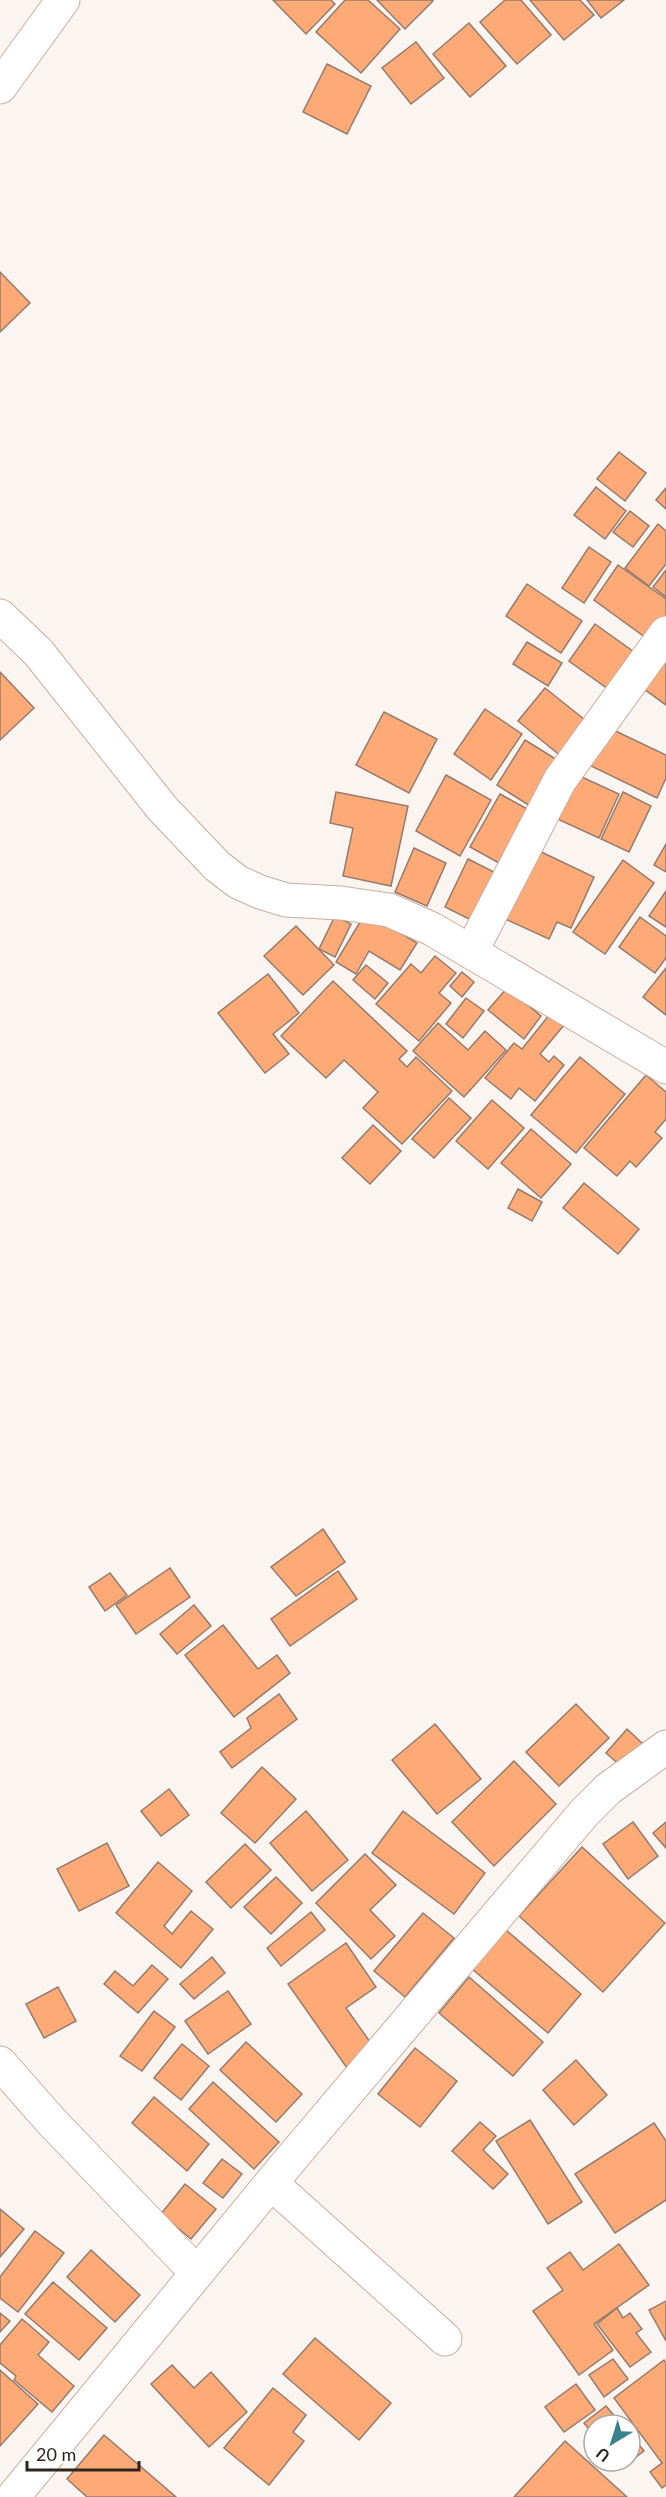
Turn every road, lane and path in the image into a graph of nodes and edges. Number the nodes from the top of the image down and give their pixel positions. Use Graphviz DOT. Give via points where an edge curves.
graph roads {
  1 [pos="63,0"];
  2 [pos="0,87"];
  3 [pos="0,616"];
  4 [pos="666,633"];
  5 [pos="471,952"];
  6 [pos="666,1067"];
  7 [pos="666,1747"];
  8 [pos="0,2063"];
  9 [pos="271,2183"];
  10 [pos="197,2273"];
  11 [pos="445,2339"];
  12 [pos="13,2497"];
  1 -- 2 [label="street"];
  3 -- 5 [label="street" via="38,652 162,808 217,866 238,882 286,900 388,910"];
  4 -- 5 [label="street" via="560,780"];
  5 -- 6 [label="street"];
  7 -- 9 [label="street" via="608,1789 584,1812"];
  8 -- 10 [label="street"];
  9 -- 10 [label="street"];
  9 -- 11 [label="street"];
  10 -- 12 [label="street"];
}
